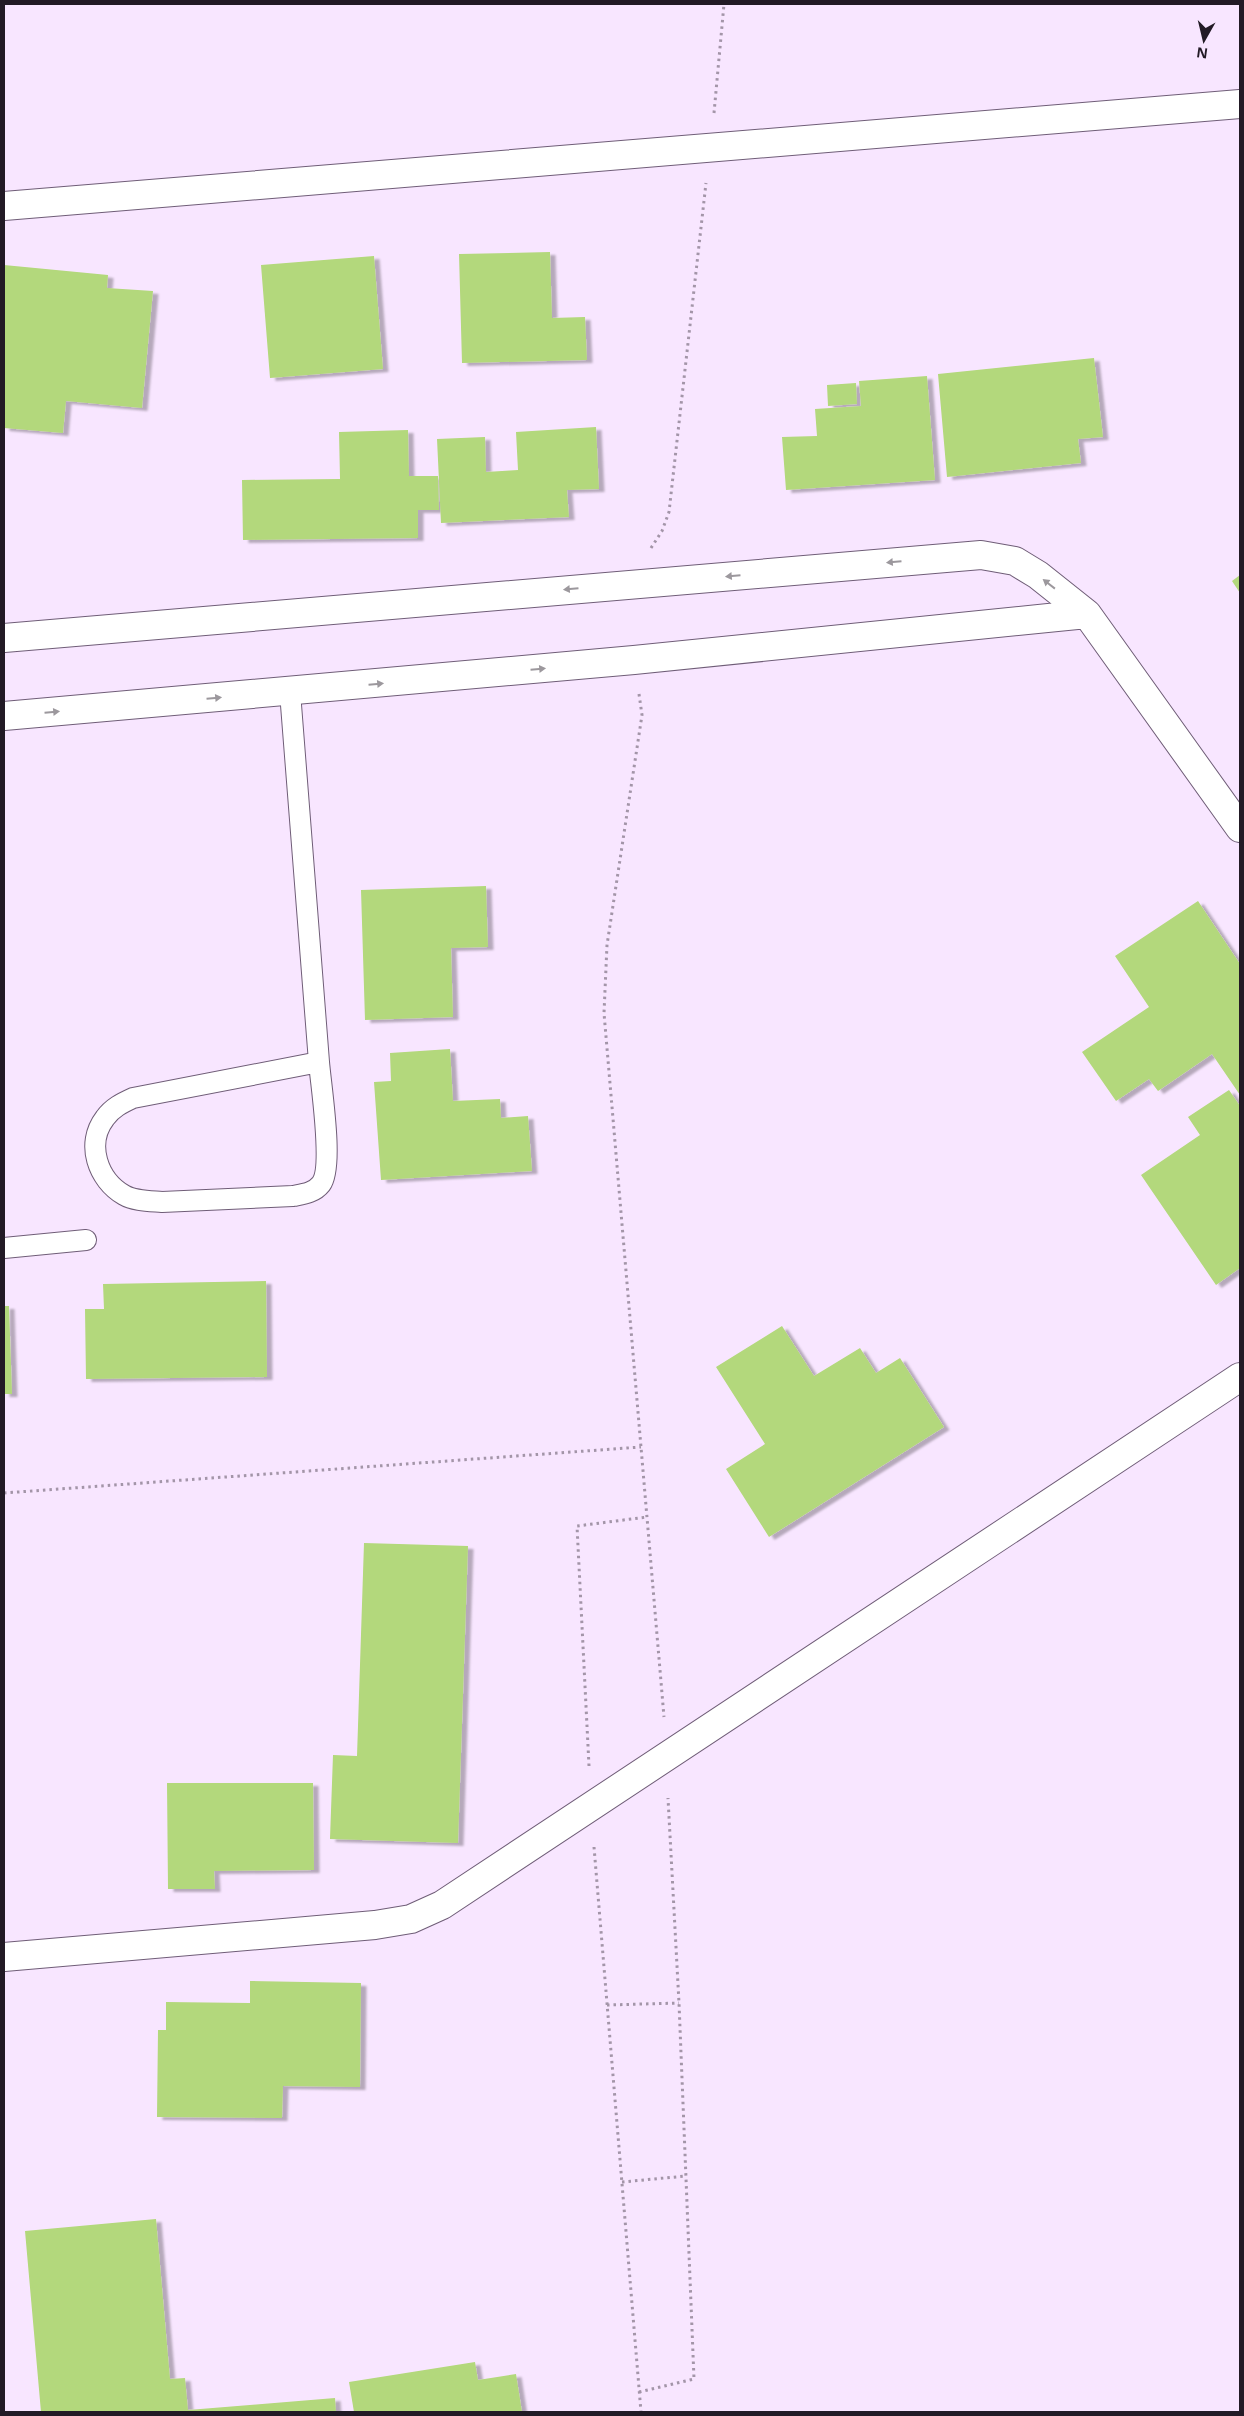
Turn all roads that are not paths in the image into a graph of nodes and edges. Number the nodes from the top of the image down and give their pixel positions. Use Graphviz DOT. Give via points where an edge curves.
graph roads {
  1 [pos="1240,104"];
  2 [pos="4,206"];
  3 [pos="1088,614"];
  4 [pos="4,638"];
  5 [pos="290,692"];
  6 [pos="4,716"];
  7 [pos="1240,828"];
  8 [pos="319,1062"];
  9 [pos="86,1240"];
  10 [pos="4,1248"];
  11 [pos="1240,1377"];
  12 [pos="4,1957"];
  1 -- 2 [label="street"];
  3 -- 4 [label="street, one-way" via="1015,561 981,555"];
  5 -- 3 [label="street, one-way"];
  3 -- 7 [label="street"];
  6 -- 5 [label="street, one-way"];
  5 -- 8 [label="lane"];
  8 -- 8 [label="lane" via="327,1168 320,1186 311,1192 293,1196 162,1202 126,1196 110,1186 100,1171 95,1153 96,1135 104,1119 117,1106 133,1098"];
  9 -- 10 [label="lane"];
  11 -- 12 [label="street" via="442,1905 411,1919 375,1925"];
}
